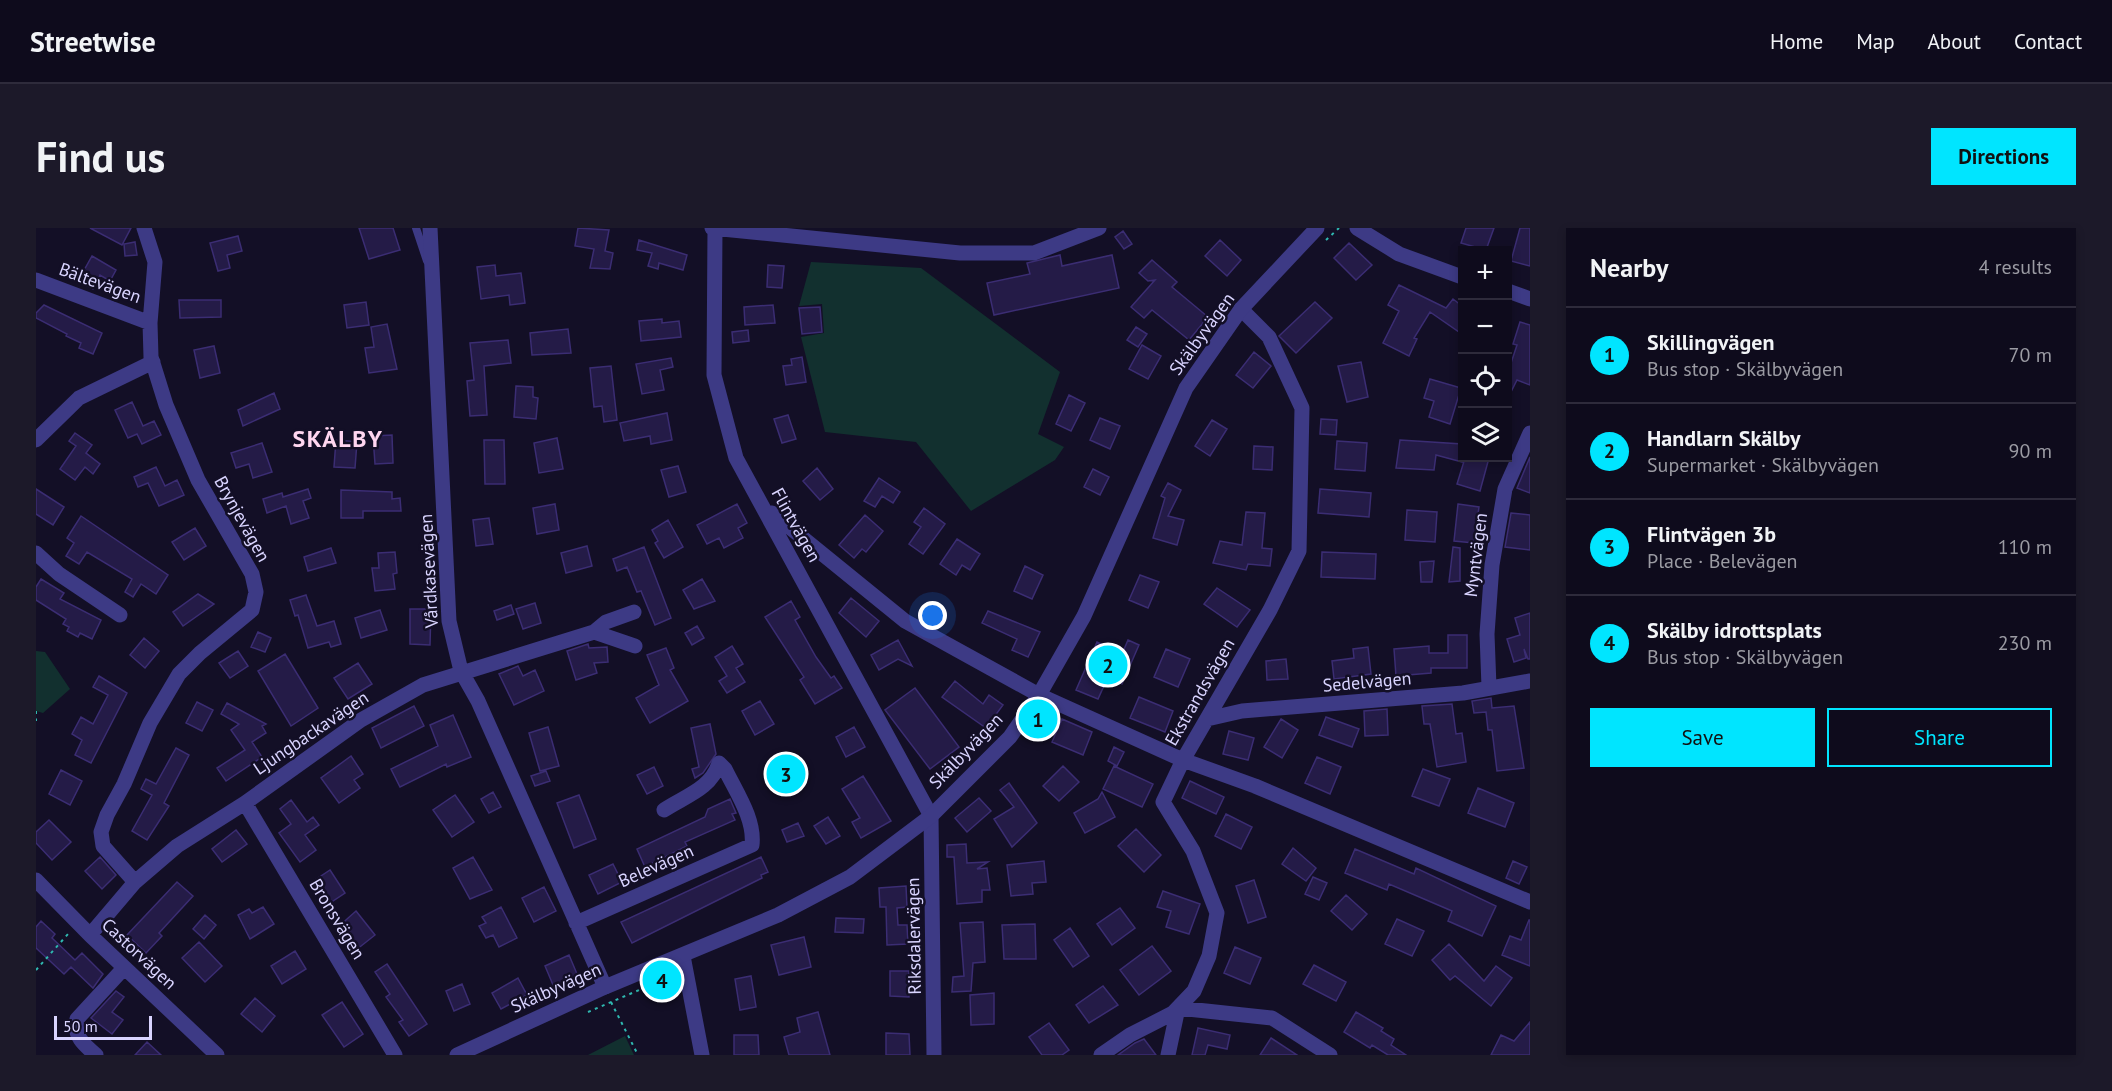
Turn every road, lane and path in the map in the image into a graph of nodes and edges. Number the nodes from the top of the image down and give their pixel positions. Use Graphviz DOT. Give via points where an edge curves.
graph roads {
  1 [pos="144,228"];
  2 [pos="416,228"];
  3 [pos="430,228"];
  4 [pos="714,228"];
  5 [pos="1099,228"];
  6 [pos="1317,228"];
  7 [pos="1339,228"];
  8 [pos="1357,228"];
  9 [pos="1321,246"];
  10 [pos="433,276"];
  11 [pos="1458,276"];
  12 [pos="36,280"];
  13 [pos="1512,292"];
  14 [pos="1530,298"];
  15 [pos="1241,309"];
  16 [pos="150,322"];
  17 [pos="153,362"];
  18 [pos="1530,434"];
  19 [pos="36,440"];
  20 [pos="765,507"];
  21 [pos="36,553"];
  22 [pos="634,612"];
  23 [pos="120,615"];
  24 [pos="597,638"];
  25 [pos="635,646"];
  26 [pos="461,672"];
  27 [pos="1530,681"];
  28 [pos="1489,687"];
  29 [pos="1039,694"];
  30 [pos="1054,702"];
  31 [pos="36,711"];
  32 [pos="1206,719"];
  33 [pos="36,721"];
  34 [pos="1029,736"];
  35 [pos="1184,760"];
  36 [pos="245,803"];
  37 [pos="664,810"];
  38 [pos="931,816"];
  39 [pos="36,880"];
  40 [pos="135,882"];
  41 [pos="1530,902"];
  42 [pos="77,922"];
  43 [pos="576,923"];
  44 [pos="90,935"];
  45 [pos="685,962"];
  46 [pos="124,968"];
  47 [pos="36,970"];
  48 [pos="605,987"];
  49 [pos="611,1002"];
  50 [pos="1178,1008"];
  51 [pos="587,1012"];
  52 [pos="96,1055"];
  53 [pos="217,1055"];
  54 [pos="396,1055"];
  55 [pos="457,1055"];
  56 [pos="638,1055"];
  57 [pos="702,1055"];
  58 [pos="934,1055"];
  59 [pos="1101,1055"];
  60 [pos="1168,1055"];
  61 [pos="1330,1055"];
  1 -- 16 [label="street, Brynjevägen" via="155,262"];
  2 -- 10 [label="lane"];
  3 -- 10 [label="street, Vårdkasevägen"];
  4 -- 5 [label="street" via="992,253 1034,252"];
  4 -- 20 [label="street, Flintvägen" via="714,375 736,459"];
  6 -- 15 [label="street, Skälbyvägen"];
  7 -- 9 [label="path"];
  8 -- 11 [label="street" via="1399,254"];
  10 -- 26 [label="street, Vårdkasevägen" via="448,621"];
  12 -- 16 [label="street, Bältevägen"];
  13 -- 14 [label="street"];
  15 -- 29 [label="street, Skälbyvägen" via="1186,388 1084,616"];
  15 -- 32 [label="street, Ekstrandsvägen" via="1269,337 1302,408 1299,551 1270,610"];
  16 -- 17 [label="street, Brynjevägen"];
  17 -- 19 [label="street" via="79,398"];
  17 -- 40 [label="street, Brynjevägen" via="166,405 198,480 252,574 256,592 252,610 179,674 150,723 106,815 101,832 103,846"];
  18 -- 28 [label="street, Myntvägen" via="1505,489 1492,565 1487,634"];
  20 -- 29 [label="street" via="905,621"];
  20 -- 38 [label="street, Flintvägen"];
  21 -- 23 [label="street" via="59,574"];
  22 -- 24 [label="street, Ljungbackavägen" via="606,621"];
  24 -- 25 [label="street"];
  24 -- 26 [label="street, Ljungbackavägen"];
  26 -- 36 [label="street, Ljungbackavägen" via="423,685 361,720"];
  26 -- 43 [label="street, Vårdkasevägen"];
  27 -- 28 [label="street, Sedelvägen"];
  28 -- 32 [label="street, Sedelvägen" via="1463,693 1242,711"];
  29 -- 30 [label="street"];
  29 -- 38 [label="street, Skälbyvägen" via="1010,737"];
  30 -- 34 [label="path"];
  30 -- 35 [label="street"];
  31 -- 33 [label="path"];
  32 -- 35 [label="street, Ekstrandsvägen"];
  35 -- 41 [label="street" via="1256,786"];
  35 -- 50 [label="street, Ekstrandsvägen" via="1163,802 1193,851 1217,912 1209,956 1194,991"];
  36 -- 40 [label="street, Ljungbackavägen" via="177,846"];
  36 -- 54 [label="street, Bronsvägen"];
  37 -- 43 [label="street, Belevägen" via="704,787 715,777 719,763 726,769 747,816 753,832 752,844"];
  38 -- 45 [label="street, Skälbyvägen" via="850,876"];
  38 -- 58 [label="street, Riksdalervägen"];
  39 -- 42 [label="street, Castorvägen"];
  40 -- 44 [label="street, Ljungbackavägen"];
  42 -- 44 [label="street, Castorvägen"];
  42 -- 47 [label="path"];
  43 -- 48 [label="street, Vårdkasevägen"];
  44 -- 46 [label="street, Castorvägen"];
  45 -- 48 [label="street, Skälbyvägen"];
  45 -- 49 [label="path"];
  45 -- 57 [label="street" via="692,1029"];
  46 -- 52 [label="street" via="77,1019 80,1041"];
  46 -- 53 [label="street, Castorvägen"];
  48 -- 55 [label="street, Skälbyvägen"];
  49 -- 51 [label="path"];
  49 -- 56 [label="path"];
  50 -- 59 [label="street, Ekstrandsvägen"];
  50 -- 60 [label="street"];
  50 -- 61 [label="street" via="1272,1018"];
}
